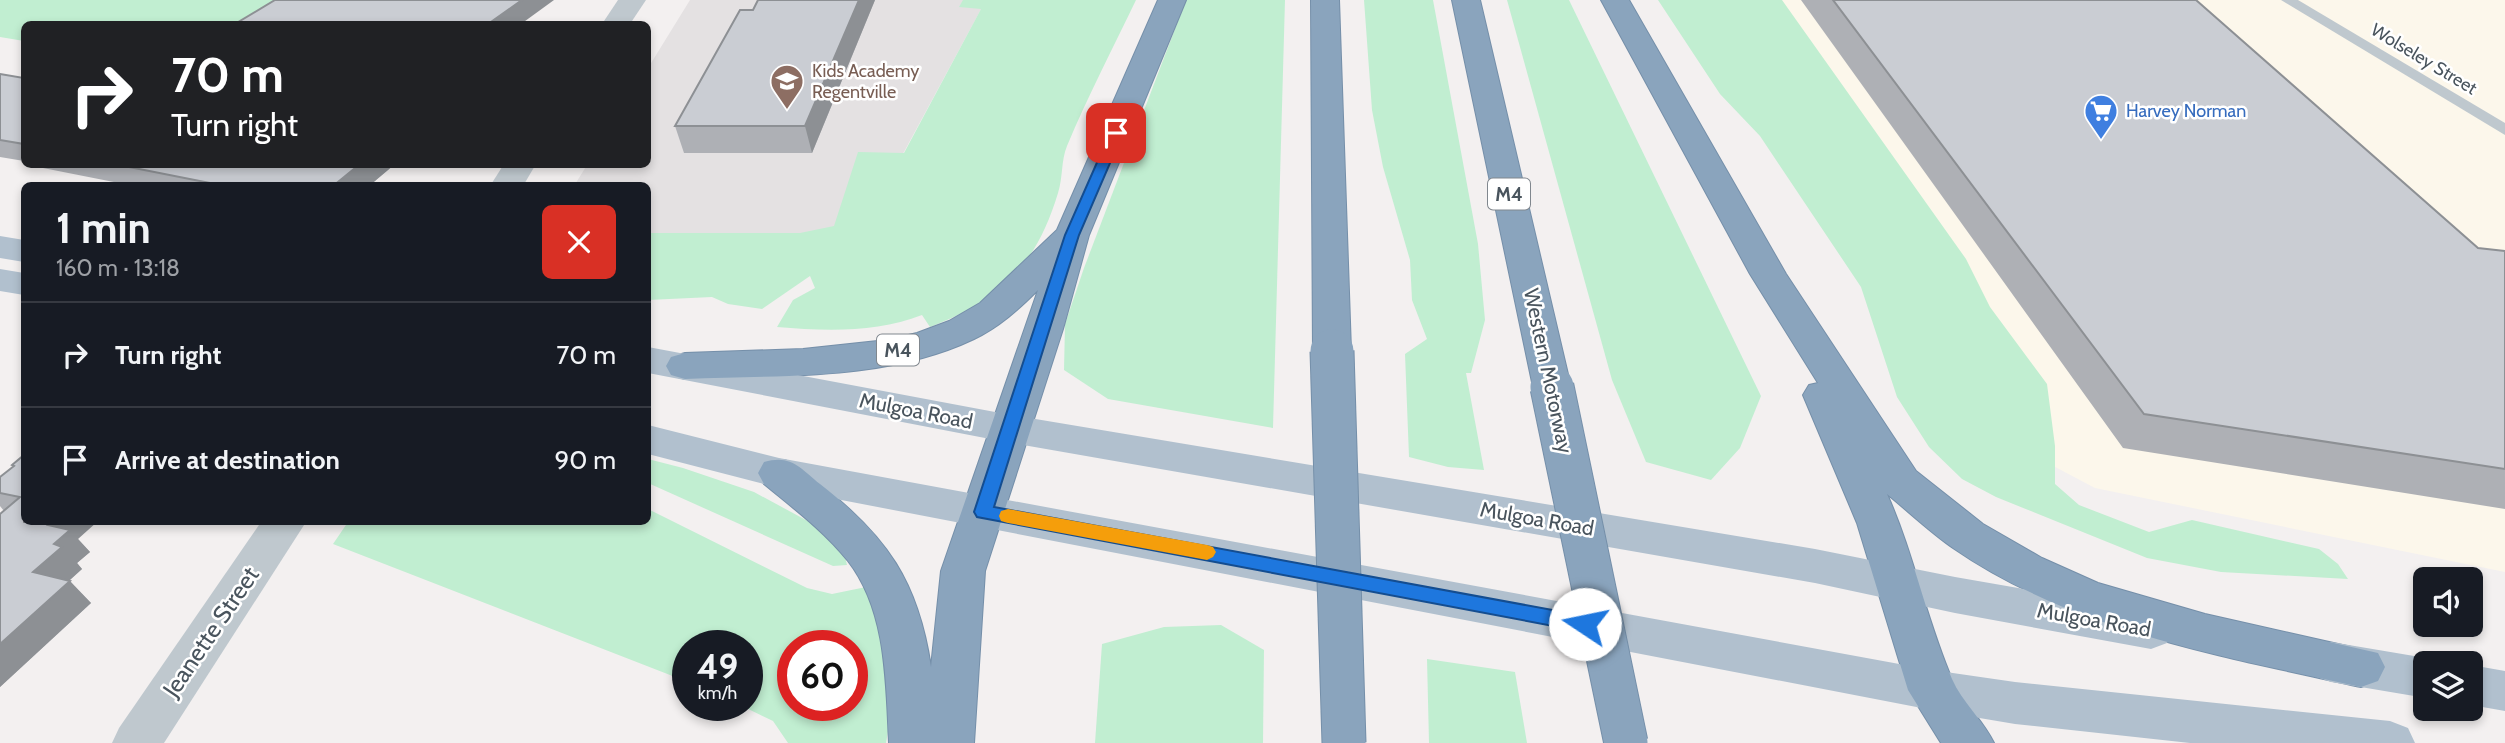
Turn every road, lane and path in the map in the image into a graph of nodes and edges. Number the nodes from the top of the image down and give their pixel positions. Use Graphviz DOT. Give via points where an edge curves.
graph roads {
  1 [pos="632,0"];
  2 [pos="1172,0"];
  3 [pos="1325,0"];
  4 [pos="1466,0"];
  5 [pos="1615,0"];
  6 [pos="2288,0"];
  7 [pos="618,21"];
  8 [pos="2505,130"];
  9 [pos="1072,235"];
  10 [pos="0,247"];
  11 [pos="21,250"];
  12 [pos="1769,274"];
  13 [pos="0,280"];
  14 [pos="21,284"];
  15 [pos="651,360"];
  16 [pos="685,366"];
  17 [pos="1011,429"];
  18 [pos="651,441"];
  19 [pos="779,473"];
  20 [pos="983,512"];
  21 [pos="282,525"];
  22 [pos="1900,584"];
  23 [pos="2361,667"];
  24 [pos="2413,676"];
  25 [pos="2483,687"];
  26 [pos="1932,690"];
  27 [pos="2505,691"];
  28 [pos="137,743"];
  29 [pos="915,743"];
  30 [pos="949,743"];
  31 [pos="1344,743"];
  32 [pos="1626,743"];
  33 [pos="1969,743"];
  34 [pos="2390,743"];
  1 -- 7 [label="street"];
  2 -- 9 [label="highway, M4"];
  3 -- 31 [label="highway, bridge"];
  4 -- 32 [label="highway, Western Motorway / M4, bridge"];
  5 -- 12 [label="highway"];
  6 -- 8 [label="lane, Wolseley Street"];
  9 -- 16 [label="highway, M4" via="992,311 922,345 867,356"];
  9 -- 17 [label="highway, M4"];
  10 -- 11 [label="main road"];
  12 -- 22 [label="highway" via="1879,523"];
  12 -- 23 [label="highway" via="1901,482 1968,536 2087,598 2205,634"];
  13 -- 14 [label="main road"];
  15 -- 16 [label="main road, Mulgoa Road"];
  16 -- 17 [label="main road, Mulgoa Road"];
  17 -- 20 [label="highway, M4"];
  17 -- 22 [label="main road, Mulgoa Road"];
  18 -- 19 [label="main road"];
  19 -- 20 [label="main road"];
  19 -- 29 [label="highway" via="858,543 883,580 903,634"];
  20 -- 26 [label="main road"];
  20 -- 30 [label="highway, M4" via="963,571"];
  21 -- 28 [label="street, Jeanette Street"];
  22 -- 23 [label="main road, Mulgoa Road"];
  22 -- 26 [label="highway"];
  23 -- 24 [label="main road, Mulgoa Road"];
  25 -- 27 [label="main road"];
  26 -- 33 [label="highway"];
  26 -- 34 [label="main road" via="2027,705"];
}
